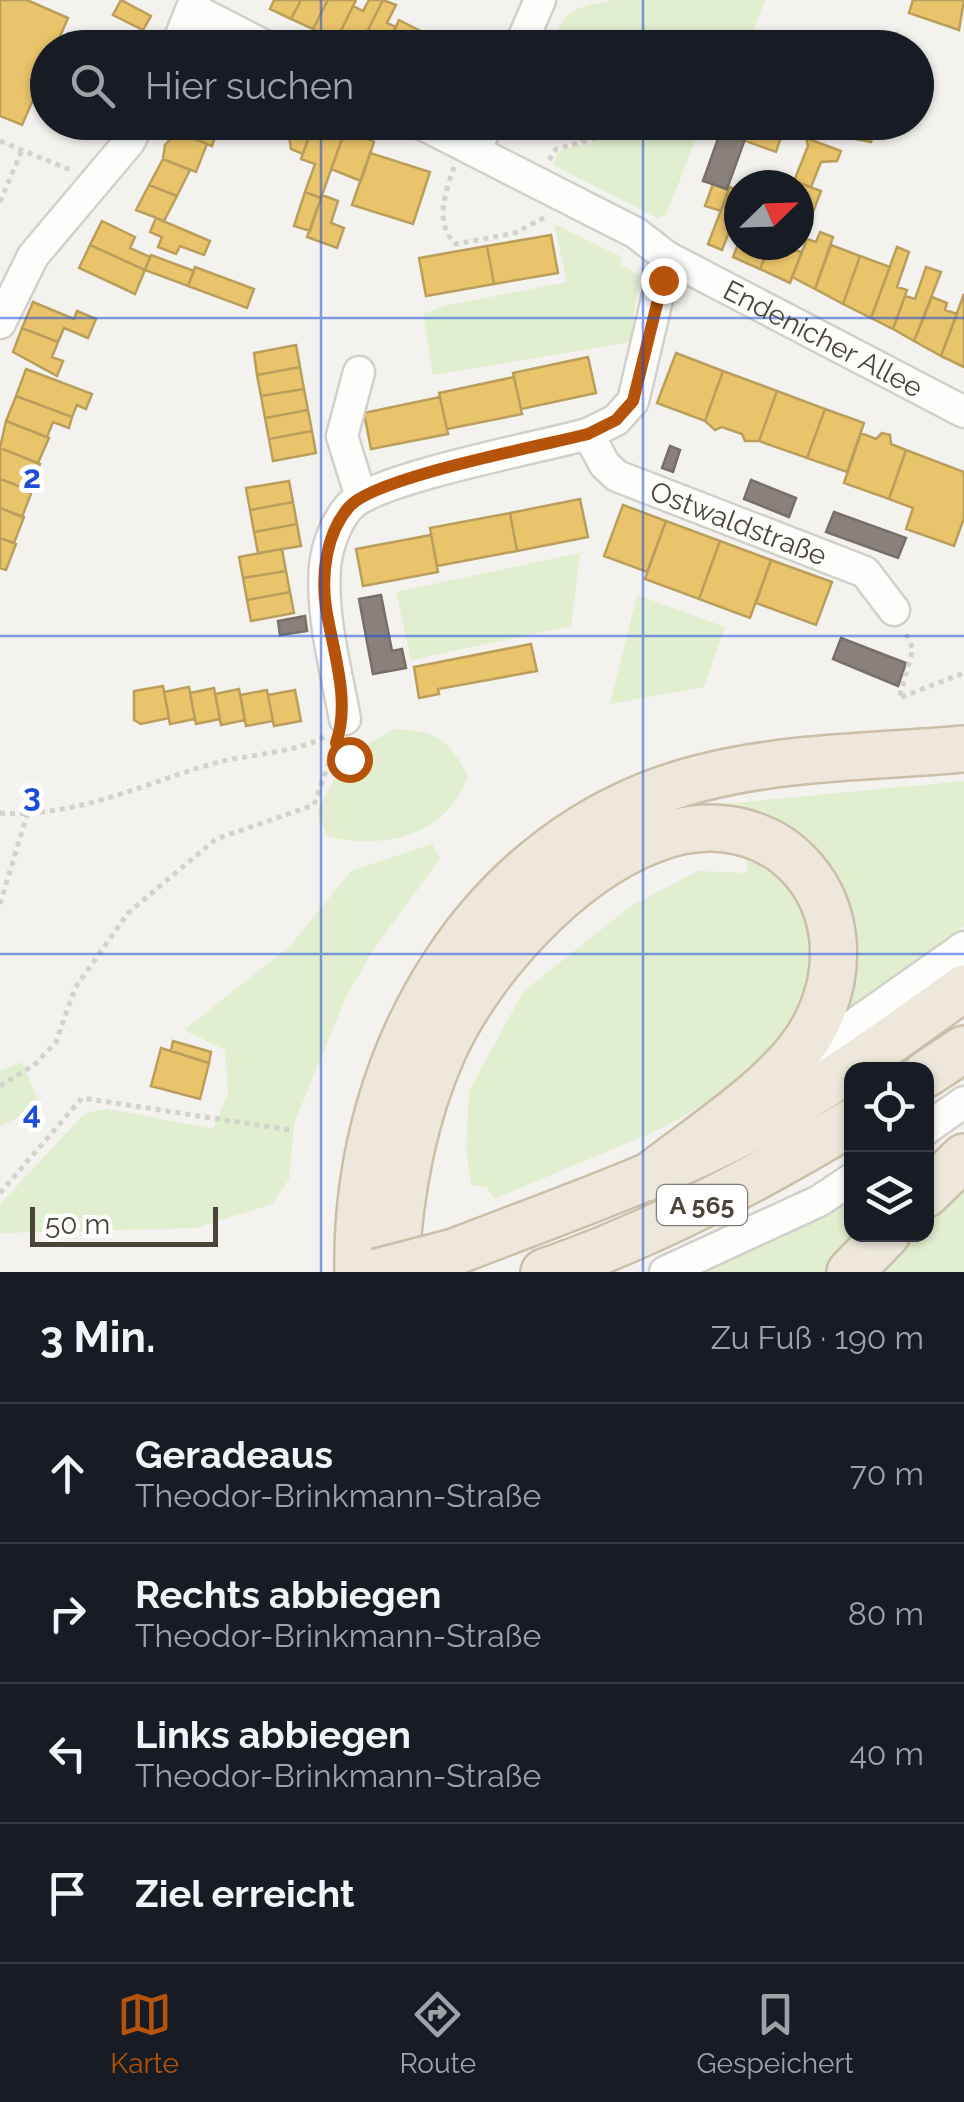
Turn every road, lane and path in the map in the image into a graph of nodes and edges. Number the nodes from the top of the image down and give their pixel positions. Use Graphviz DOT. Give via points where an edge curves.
graph roads {
  1 [pos="540,0"];
  2 [pos="194,4"];
  3 [pos="183,30"];
  4 [pos="238,30"];
  5 [pos="527,30"];
  6 [pos="130,140"];
  7 [pos="453,140"];
  8 [pos="476,140"];
  9 [pos="591,140"];
  10 [pos="0,141"];
  11 [pos="584,142"];
  12 [pos="470,149"];
  13 [pos="22,150"];
  14 [pos="94,180"];
  15 [pos="535,182"];
  16 [pos="0,202"];
  17 [pos="516,241"];
  18 [pos="666,257"];
  19 [pos="0,323"];
  20 [pos="359,372"];
  21 [pos="964,412"];
  22 [pos="588,434"];
  23 [pos="362,497"];
  24 [pos="894,610"];
  25 [pos="964,673"];
  26 [pos="340,731"];
  27 [pos="964,749"];
  28 [pos="349,759"];
  29 [pos="0,813"];
  30 [pos="27,814"];
  31 [pos="0,904"];
  32 [pos="964,947"];
  33 [pos="964,988"];
  34 [pos="964,1049"];
  35 [pos="934,1069"];
  36 [pos="0,1086"];
  37 [pos="756,1090"];
  38 [pos="964,1102"];
  39 [pos="934,1123"];
  40 [pos="844,1127"];
  41 [pos="290,1130"];
  42 [pos="964,1156"];
  43 [pos="647,1178"];
  44 [pos="844,1184"];
  45 [pos="934,1186"];
  46 [pos="0,1193"];
  47 [pos="879,1242"];
  48 [pos="358,1272"];
  49 [pos="376,1272"];
  50 [pos="395,1272"];
  51 [pos="544,1272"];
  52 [pos="665,1272"];
  53 [pos="850,1272"];
  1 -- 5 [label="street"];
  2 -- 3 [label="street"];
  2 -- 4 [label="street"];
  6 -- 14 [label="street"];
  7 -- 12 [label="street, Endenicher Allee"];
  8 -- 12 [label="street"];
  9 -- 11 [label="path"];
  10 -- 13 [label="path"];
  11 -- 15 [label="path" via="556,149"];
  12 -- 15 [label="street, Endenicher Allee"];
  12 -- 17 [label="path" via="442,211 450,238 457,248 515,233"];
  13 -- 14 [label="path"];
  13 -- 16 [label="path"];
  14 -- 19 [label="street" via="33,256"];
  15 -- 18 [label="street, Endenicher Allee" via="636,233"];
  18 -- 21 [label="street, Endenicher Allee"];
  18 -- 22 [label="street" via="633,401 616,420"];
  20 -- 23 [label="street" via="342,436"];
  22 -- 23 [label="street"];
  22 -- 24 [label="street, Ostwaldstraße" via="618,476 864,572"];
  23 -- 26 [label="street" via="334,531 325,562"];
  24 -- 25 [label="path" via="913,649 899,698"];
  26 -- 28 [label="path"];
  26 -- 30 [label="path" via="215,763 105,802"];
  26 -- 36 [label="path" via="314,804 216,839 128,913 75,988 56,1042"];
  27 -- 48 [label="highway" via="758,765 698,778 628,802 548,850 456,948 393,1057 357,1221"];
  29 -- 30 [label="path"];
  30 -- 31 [label="path"];
  32 -- 37 [label="street"];
  33 -- 43 [label="highway, A 565" via="860,1063"];
  34 -- 35 [label="highway"];
  37 -- 43 [label="highway"];
  37 -- 50 [label="highway" via="814,1029 834,978 836,934 829,910 806,873 759,838 694,830 653,839 551,904 474,998 444,1050 419,1118 398,1220"];
  38 -- 39 [label="street"];
  40 -- 51 [label="highway, A 565" via="648,1232"];
  41 -- 46 [label="path" via="82,1098"];
  42 -- 45 [label="highway"];
  43 -- 49 [label="highway, A 565, bridge" via="454,1252"];
  44 -- 52 [label="street"];
  47 -- 53 [label="highway"];
}
